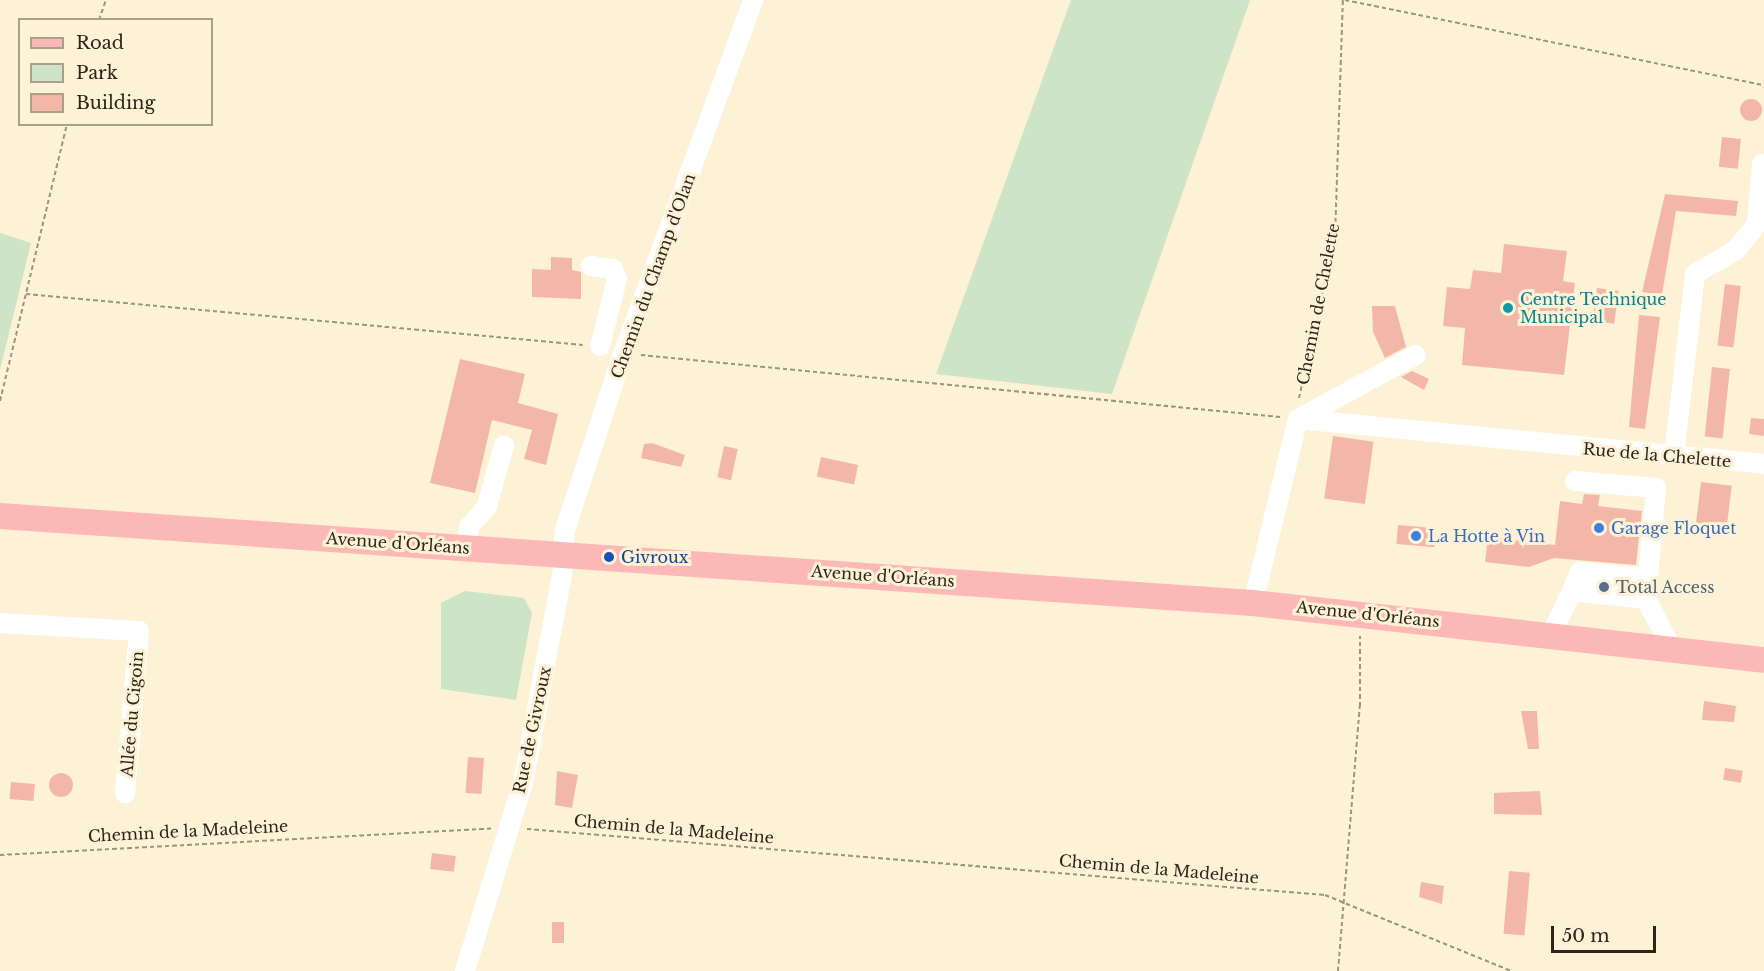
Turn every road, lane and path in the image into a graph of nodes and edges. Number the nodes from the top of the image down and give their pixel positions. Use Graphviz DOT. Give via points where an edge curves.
graph roads {
  1 [pos="106,0"];
  2 [pos="753,0"];
  3 [pos="1344,0"];
  4 [pos="100,18"];
  5 [pos="1764,85"];
  6 [pos="67,126"];
  7 [pos="1762,164"];
  8 [pos="591,266"];
  9 [pos="26,294"];
  10 [pos="600,346"];
  11 [pos="623,354"];
  12 [pos="1416,355"];
  13 [pos="0,401"];
  14 [pos="1298,419"];
  15 [pos="504,445"];
  16 [pos="1674,456"];
  17 [pos="1764,464"];
  18 [pos="1575,481"];
  19 [pos="0,516"];
  20 [pos="466,548"];
  21 [pos="564,554"];
  22 [pos="1648,578"];
  23 [pos="1572,591"];
  24 [pos="1646,599"];
  25 [pos="1253,603"];
  26 [pos="1362,613"];
  27 [pos="0,623"];
  28 [pos="1551,634"];
  29 [pos="1672,649"];
  30 [pos="1764,660"];
  31 [pos="125,793"];
  32 [pos="506,830"];
  33 [pos="0,855"];
  34 [pos="1346,899"];
  35 [pos="465,971"];
  36 [pos="1338,971"];
  37 [pos="1511,971"];
  1 -- 4 [label="path"];
  2 -- 11 [label="street, Chemin du Champ d'Olan"];
  3 -- 5 [label="path"];
  3 -- 14 [label="path, Chemin de Chelette" via="1335,237"];
  6 -- 9 [label="path"];
  7 -- 16 [label="street" via="1757,224 1736,250 1695,274"];
  8 -- 10 [label="street" via="613,269 617,279"];
  9 -- 10 [label="path"];
  9 -- 13 [label="path"];
  11 -- 14 [label="path"];
  11 -- 21 [label="street, Chemin du Champ d'Olan" via="565,530"];
  12 -- 14 [label="street"];
  14 -- 16 [label="street, Rue de la Chelette" via="1550,447"];
  14 -- 25 [label="street"];
  15 -- 20 [label="street" via="487,506 469,528"];
  16 -- 17 [label="street, Rue de la Chelette"];
  18 -- 22 [label="street" via="1656,488"];
  19 -- 20 [label="main road, Avenue d'Orléans"];
  20 -- 21 [label="main road, Avenue d'Orléans"];
  21 -- 25 [label="main road, Avenue d'Orléans"];
  21 -- 32 [label="street, Rue de Givroux" via="532,748"];
  22 -- 23 [label="street" via="1580,572"];
  22 -- 24 [label="street"];
  23 -- 24 [label="street"];
  23 -- 28 [label="street"];
  24 -- 29 [label="street"];
  25 -- 26 [label="main road, Avenue d'Orléans"];
  26 -- 28 [label="main road, Avenue d'Orléans"];
  26 -- 34 [label="path"];
  27 -- 31 [label="street, Allée du Cigoin" via="140,631"];
  28 -- 29 [label="main road, Avenue d'Orléans"];
  29 -- 30 [label="main road, Avenue d'Orléans"];
  32 -- 33 [label="path, Chemin de la Madeleine" via="481,826"];
  32 -- 34 [label="path, Chemin de la Madeleine"];
  32 -- 35 [label="street, Rue de Givroux"];
  34 -- 36 [label="path"];
  34 -- 37 [label="path, Chemin de la Madeleine"];
}
